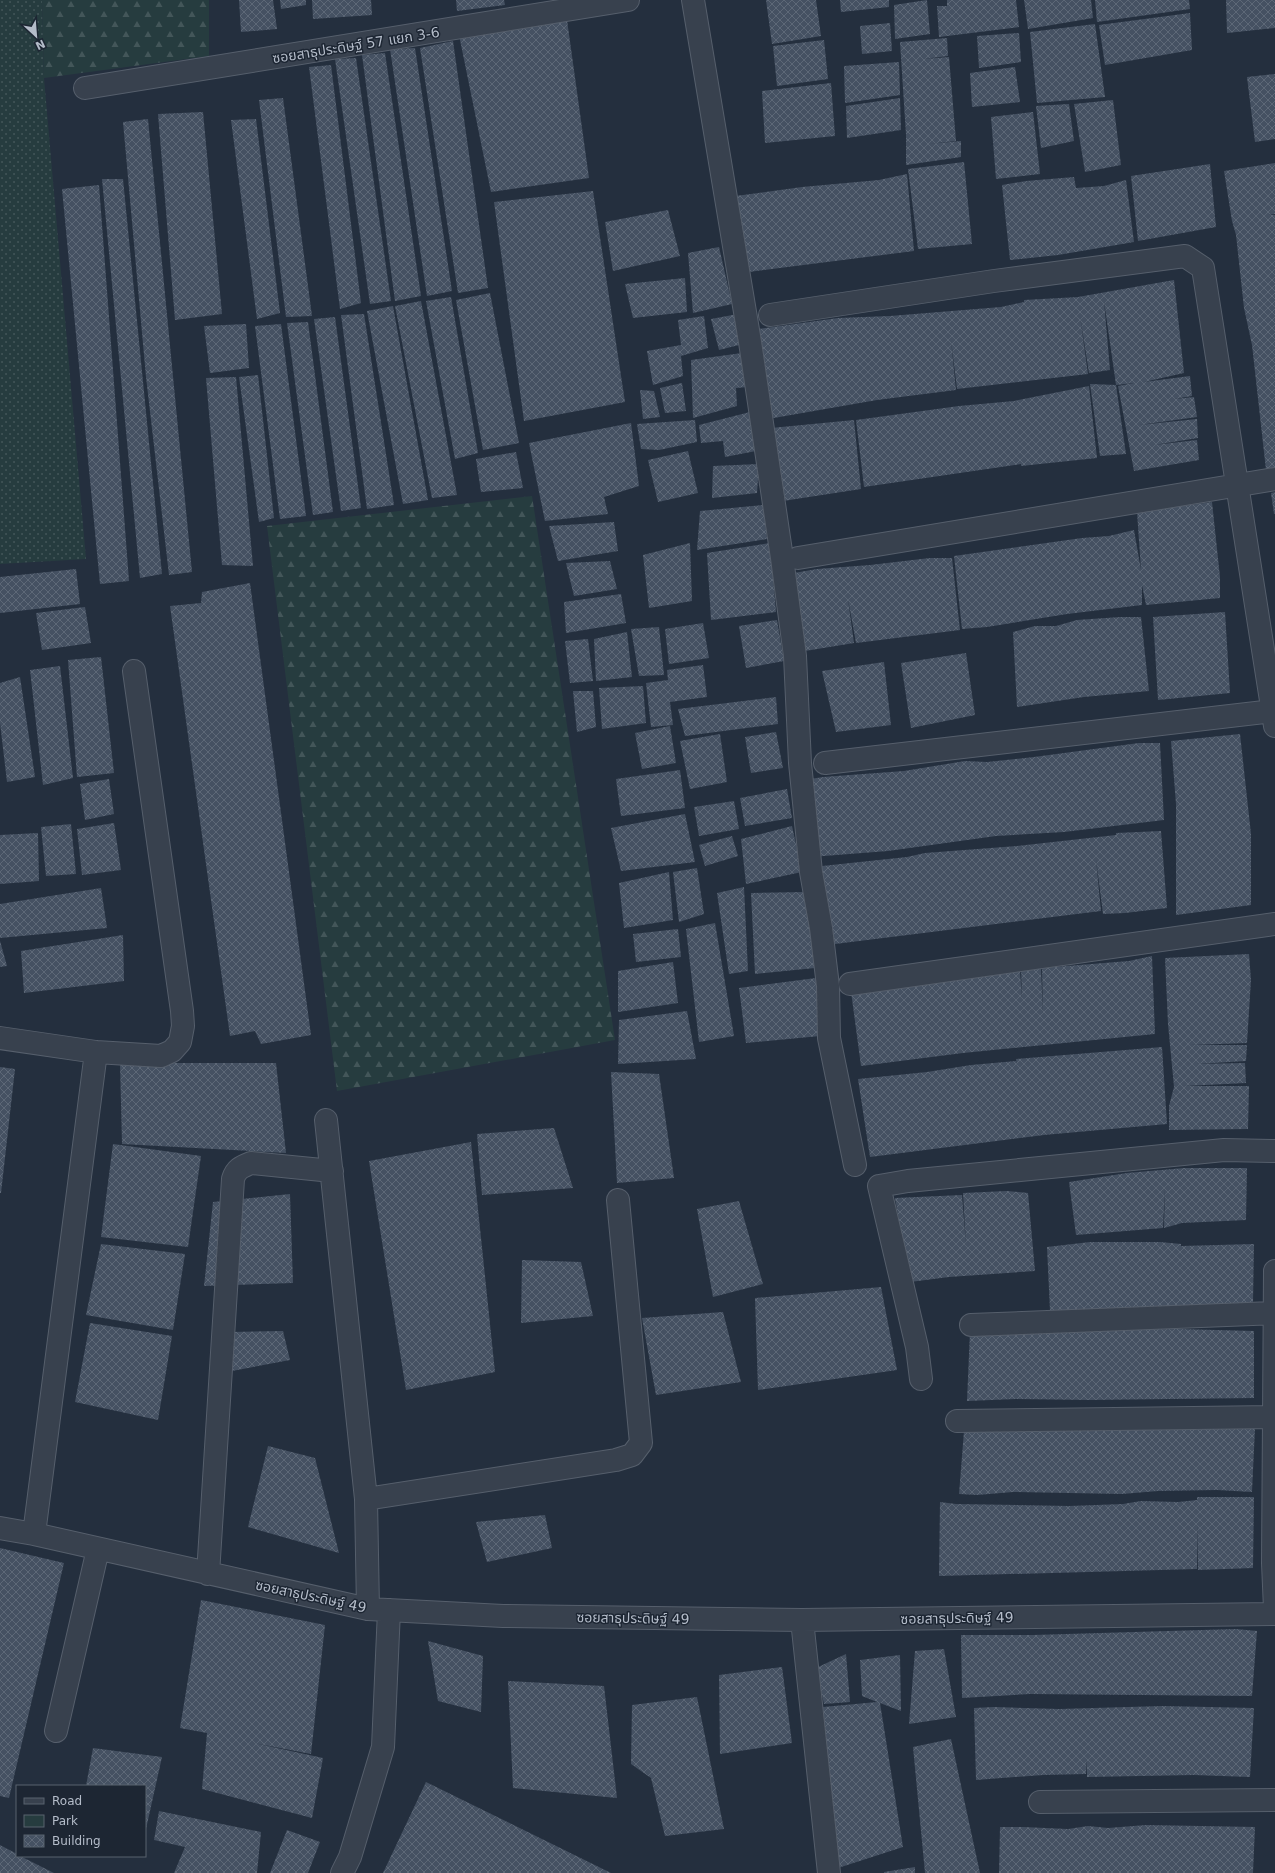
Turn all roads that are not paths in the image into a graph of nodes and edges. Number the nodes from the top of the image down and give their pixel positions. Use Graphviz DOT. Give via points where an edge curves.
graph roads {
  1 [pos="628,0"];
  2 [pos="693,0"];
  3 [pos="85,88"];
  4 [pos="770,315"];
  5 [pos="1275,479"];
  6 [pos="1236,484"];
  7 [pos="798,558"];
  8 [pos="134,671"];
  9 [pos="1274,718"];
  10 [pos="825,763"];
  11 [pos="1275,924"];
  12 [pos="850,984"];
  13 [pos="0,1038"];
  14 [pos="96,1052"];
  15 [pos="326,1120"];
  16 [pos="1275,1151"];
  17 [pos="855,1165"];
  18 [pos="332,1171"];
  19 [pos="618,1200"];
  20 [pos="1275,1271"];
  21 [pos="1274,1313"];
  22 [pos="972,1325"];
  23 [pos="921,1379"];
  24 [pos="1274,1417"];
  25 [pos="958,1420"];
  26 [pos="366,1499"];
  27 [pos="0,1528"];
  28 [pos="34,1534"];
  29 [pos="98,1549"];
  30 [pos="208,1574"];
  31 [pos="1275,1609"];
  32 [pos="378,1610"];
  33 [pos="1275,1614"];
  34 [pos="802,1620"];
  35 [pos="56,1732"];
  36 [pos="1275,1800"];
  37 [pos="1040,1802"];
  38 [pos="342,1873"];
  39 [pos="829,1873"];
  1 -- 3 [label="street, ซอยสาธุประดิษฐ์ 57 แยก 3-6"];
  2 -- 17 [label="street" via="750,342 782,558 794,656 800,763 811,872 828,986 830,1038"];
  4 -- 6 [label="street" via="994,281 1185,256 1203,268"];
  5 -- 6 [label="street"];
  6 -- 7 [label="street"];
  6 -- 9 [label="street"];
  8 -- 14 [label="street" via="183,1026 180,1042 172,1051 161,1056"];
  9 -- 10 [label="street"];
  11 -- 12 [label="street"];
  13 -- 14 [label="street"];
  14 -- 28 [label="street"];
  15 -- 18 [label="street"];
  16 -- 23 [label="street" via="1224,1150 879,1186 917,1347"];
  18 -- 26 [label="street"];
  18 -- 30 [label="street" via="251,1163 240,1167 232,1179"];
  19 -- 26 [label="street" via="641,1443 632,1455 608,1462"];
  20 -- 21 [label="street"];
  21 -- 22 [label="street"];
  21 -- 24 [label="street"];
  24 -- 25 [label="street"];
  24 -- 31 [label="street"];
  26 -- 32 [label="street"];
  27 -- 28 [label="street, ซอยสาธุประดิษฐ์ 49"];
  28 -- 29 [label="street, ซอยสาธุประดิษฐ์ 49"];
  29 -- 30 [label="street, ซอยสาธุประดิษฐ์ 49"];
  29 -- 35 [label="street"];
  30 -- 32 [label="street, ซอยสาธุประดิษฐ์ 49"];
  32 -- 34 [label="street, ซอยสาธุประดิษฐ์ 49" via="502,1616"];
  32 -- 38 [label="street" via="383,1746 350,1857"];
  33 -- 34 [label="street, ซอยสาธุประดิษฐ์ 49"];
  34 -- 39 [label="street"];
  36 -- 37 [label="street"];
}
